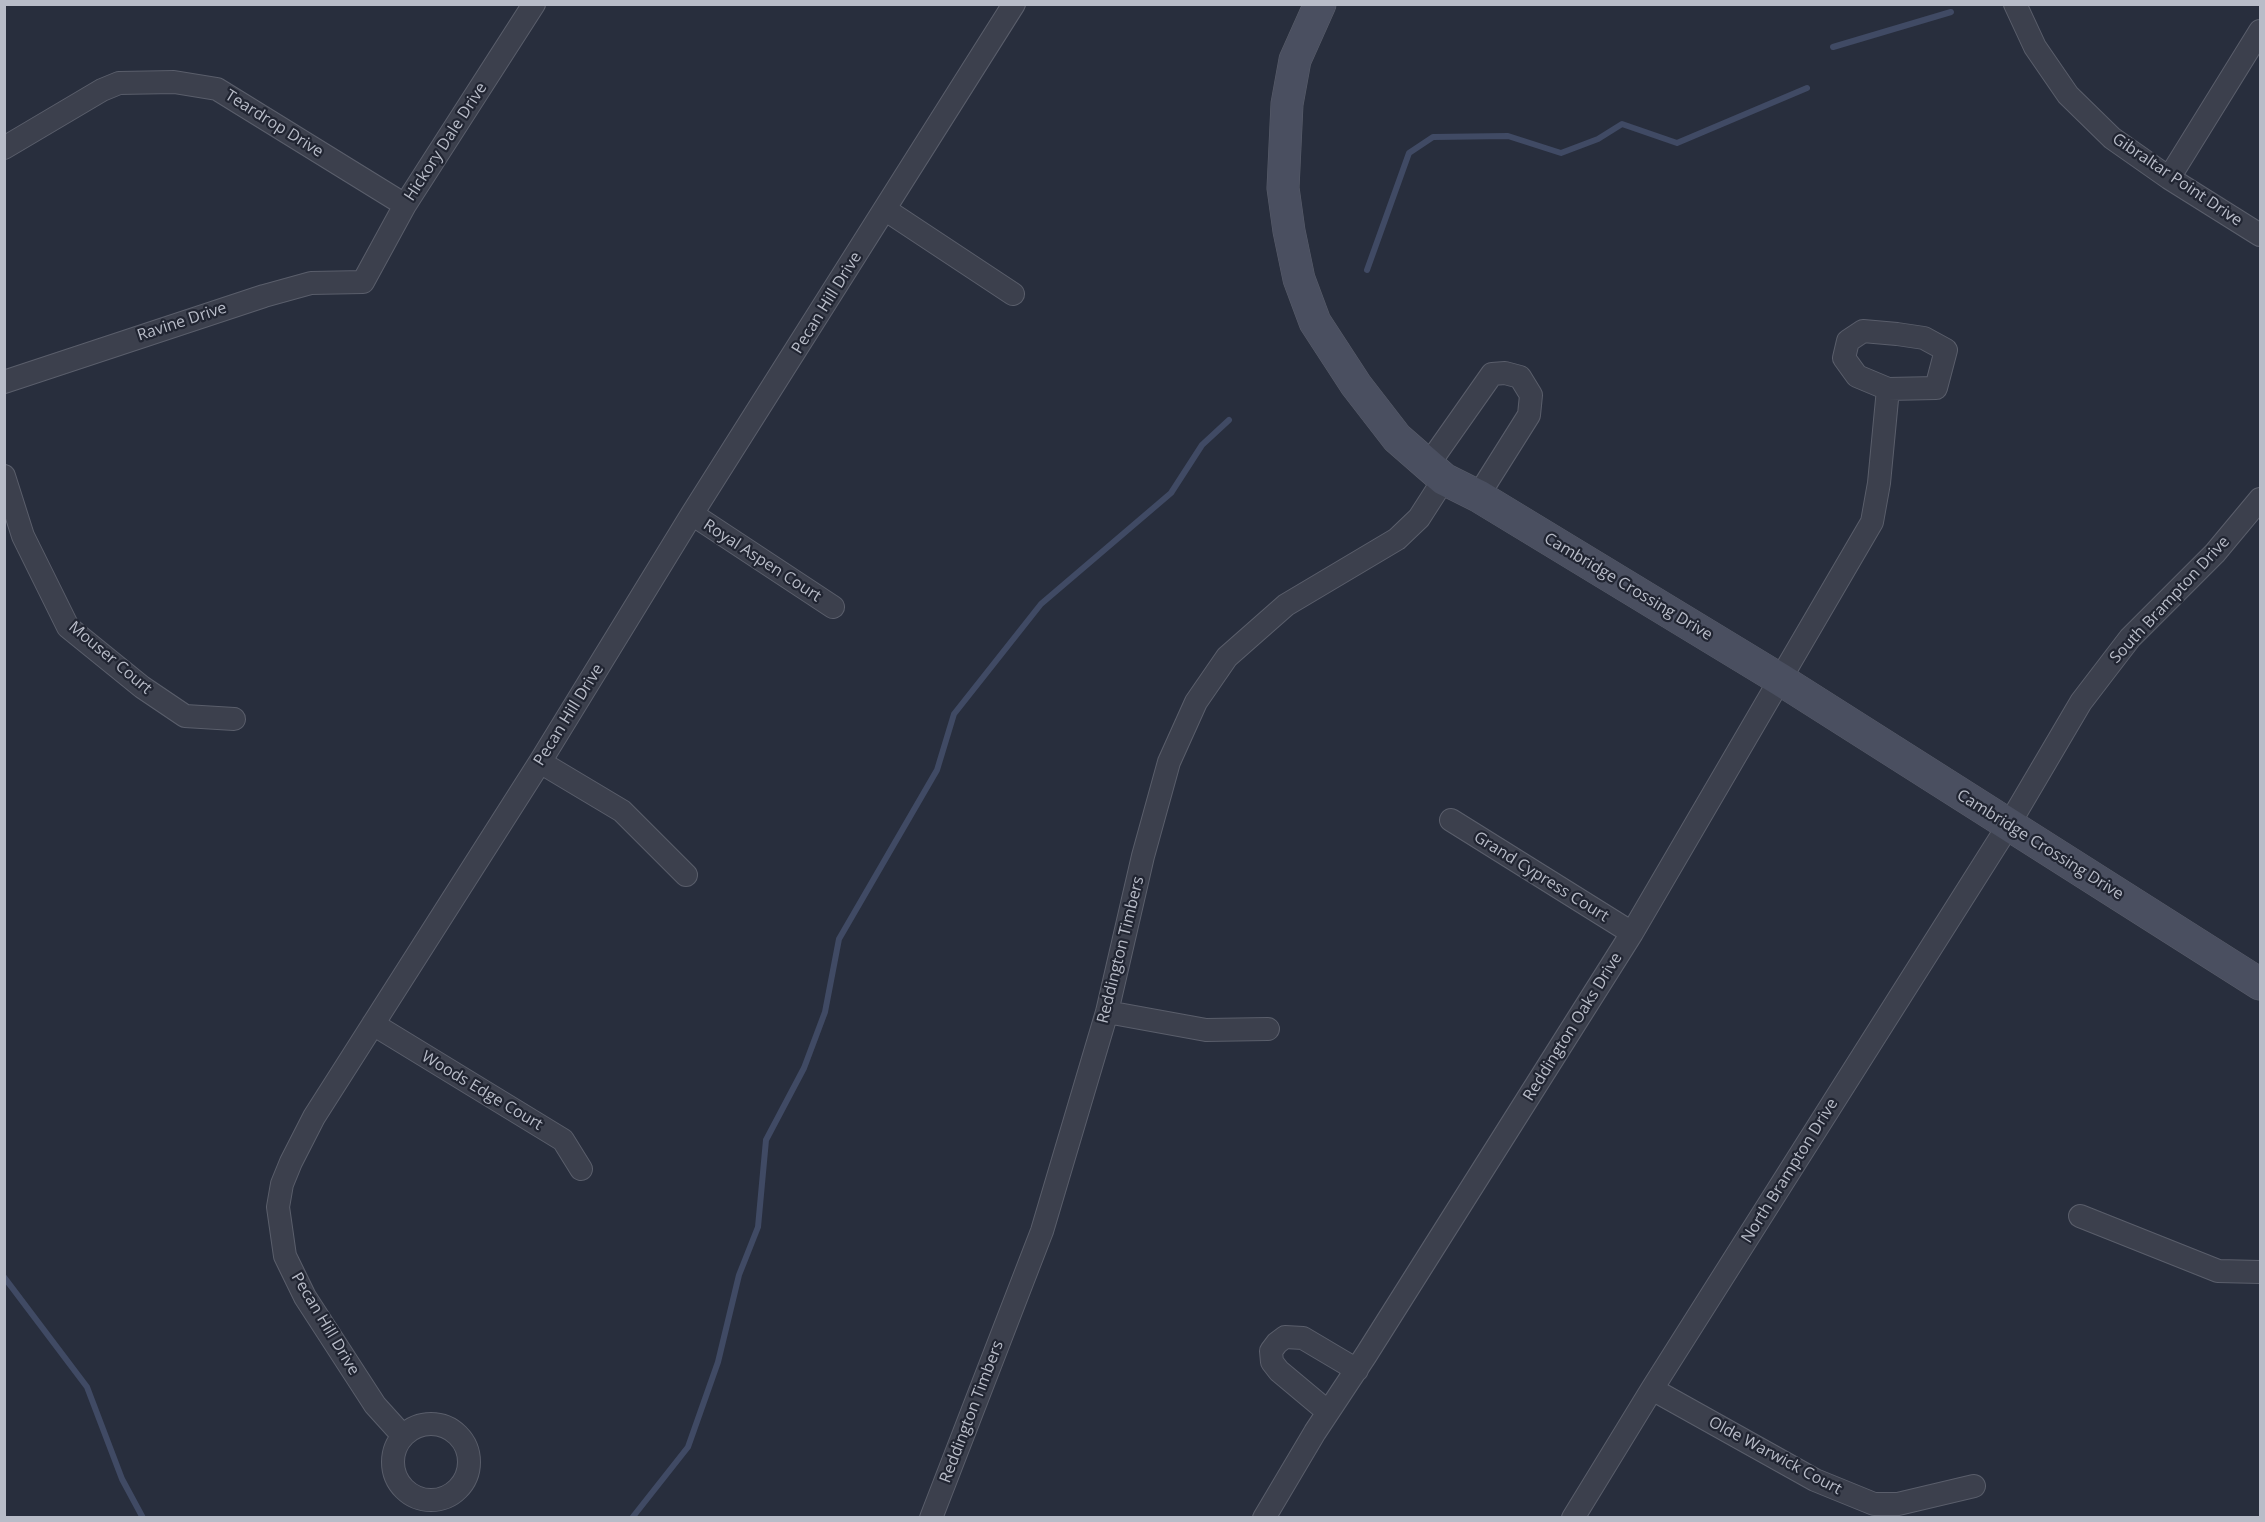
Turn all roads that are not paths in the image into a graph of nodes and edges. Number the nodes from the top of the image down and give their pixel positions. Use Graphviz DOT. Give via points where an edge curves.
graph roads {
  1 [pos="534,4"];
  2 [pos="1014,4"];
  3 [pos="1320,4"];
  4 [pos="2015,4"];
  5 [pos="2260,31"];
  6 [pos="4,148"];
  7 [pos="2169,178"];
  8 [pos="405,205"];
  9 [pos="886,210"];
  10 [pos="2260,235"];
  11 [pos="363,282"];
  12 [pos="1013,294"];
  13 [pos="4,382"];
  14 [pos="1888,389"];
  15 [pos="1436,472"];
  16 [pos="4,476"];
  17 [pos="1478,496"];
  18 [pos="2260,499"];
  19 [pos="692,514"];
  20 [pos="832,607"];
  21 [pos="1781,680"];
  22 [pos="234,719"];
  23 [pos="540,762"];
  24 [pos="1451,820"];
  25 [pos="2008,826"];
  26 [pos="686,875"];
  27 [pos="1632,933"];
  28 [pos="2260,984"];
  29 [pos="1107,1012"];
  30 [pos="373,1024"];
  31 [pos="1268,1029"];
  32 [pos="581,1169"];
  33 [pos="2080,1216"];
  34 [pos="2260,1272"];
  35 [pos="1357,1370"];
  36 [pos="1652,1389"];
  37 [pos="1328,1412"];
  38 [pos="403,1436"];
  39 [pos="1974,1486"];
  40 [pos="939,1515"];
  41 [pos="1264,1518"];
  42 [pos="1573,1518"];
  1 -- 8 [label="street, Hickory Dale Drive"];
  2 -- 9 [label="street, Pecan Hill Drive"];
  3 -- 15 [label="street, Cambridge Crossing Drive" via="1295,60 1287,104 1283,188 1299,279 1315,322 1356,385 1397,438"];
  4 -- 7 [label="street, Gibraltar Point Drive" via="2035,47 2068,95 2112,138"];
  5 -- 7 [label="street"];
  6 -- 8 [label="street, Teardrop Drive" via="119,82 174,82 217,89"];
  7 -- 10 [label="street, Gibraltar Point Drive"];
  8 -- 11 [label="street, Hickory Dale Drive"];
  9 -- 12 [label="street"];
  9 -- 19 [label="street, Pecan Hill Drive"];
  11 -- 13 [label="street, Ravine Drive" via="311,283 274,293"];
  14 -- 21 [label="street, Reddington Oaks Drive" via="1872,522"];
  15 -- 17 [label="street, Cambridge Crossing Drive"];
  15 -- 17 [label="street, Reddington Timbers" via="1492,374 1520,377 1532,395 1529,415"];
  15 -- 29 [label="street, Reddington Timbers" via="1419,518 1397,539 1286,605 1227,657 1196,702 1169,762"];
  16 -- 22 [label="street, Mouser Court" via="24,536 68,627 141,687 185,716"];
  17 -- 21 [label="street, Cambridge Crossing Drive"];
  18 -- 25 [label="street, South Brampton Drive" via="2215,553 2130,638 2081,702"];
  19 -- 20 [label="street, Royal Aspen Court"];
  19 -- 23 [label="street, Pecan Hill Drive"];
  21 -- 25 [label="street, Cambridge Crossing Drive"];
  21 -- 27 [label="street, Reddington Oaks Drive"];
  23 -- 26 [label="street" via="622,811"];
  23 -- 30 [label="street, Pecan Hill Drive"];
  24 -- 27 [label="street, Grand Cypress Court"];
  25 -- 28 [label="street, Cambridge Crossing Drive"];
  25 -- 36 [label="street, North Brampton Drive"];
  27 -- 35 [label="street, Reddington Oaks Drive"];
  29 -- 31 [label="street" via="1206,1030"];
  29 -- 40 [label="street, Reddington Timbers" via="1042,1230"];
  30 -- 32 [label="street, Woods Edge Court" via="563,1140"];
  30 -- 38 [label="street, Pecan Hill Drive" via="314,1117 282,1184 278,1207 285,1256 305,1297 375,1405"];
  33 -- 34 [label="street" via="2218,1270"];
  35 -- 37 [label="street, Reddington Oaks Drive"];
  35 -- 37 [label="street" via="1303,1338 1285,1337 1271,1351 1272,1362 1279,1371"];
  36 -- 39 [label="street, Olde Warwick Court" via="1815,1480 1874,1504 1898,1504"];
  36 -- 42 [label="street, North Brampton Drive"];
  37 -- 41 [label="street, Reddington Oaks Drive"];
}
